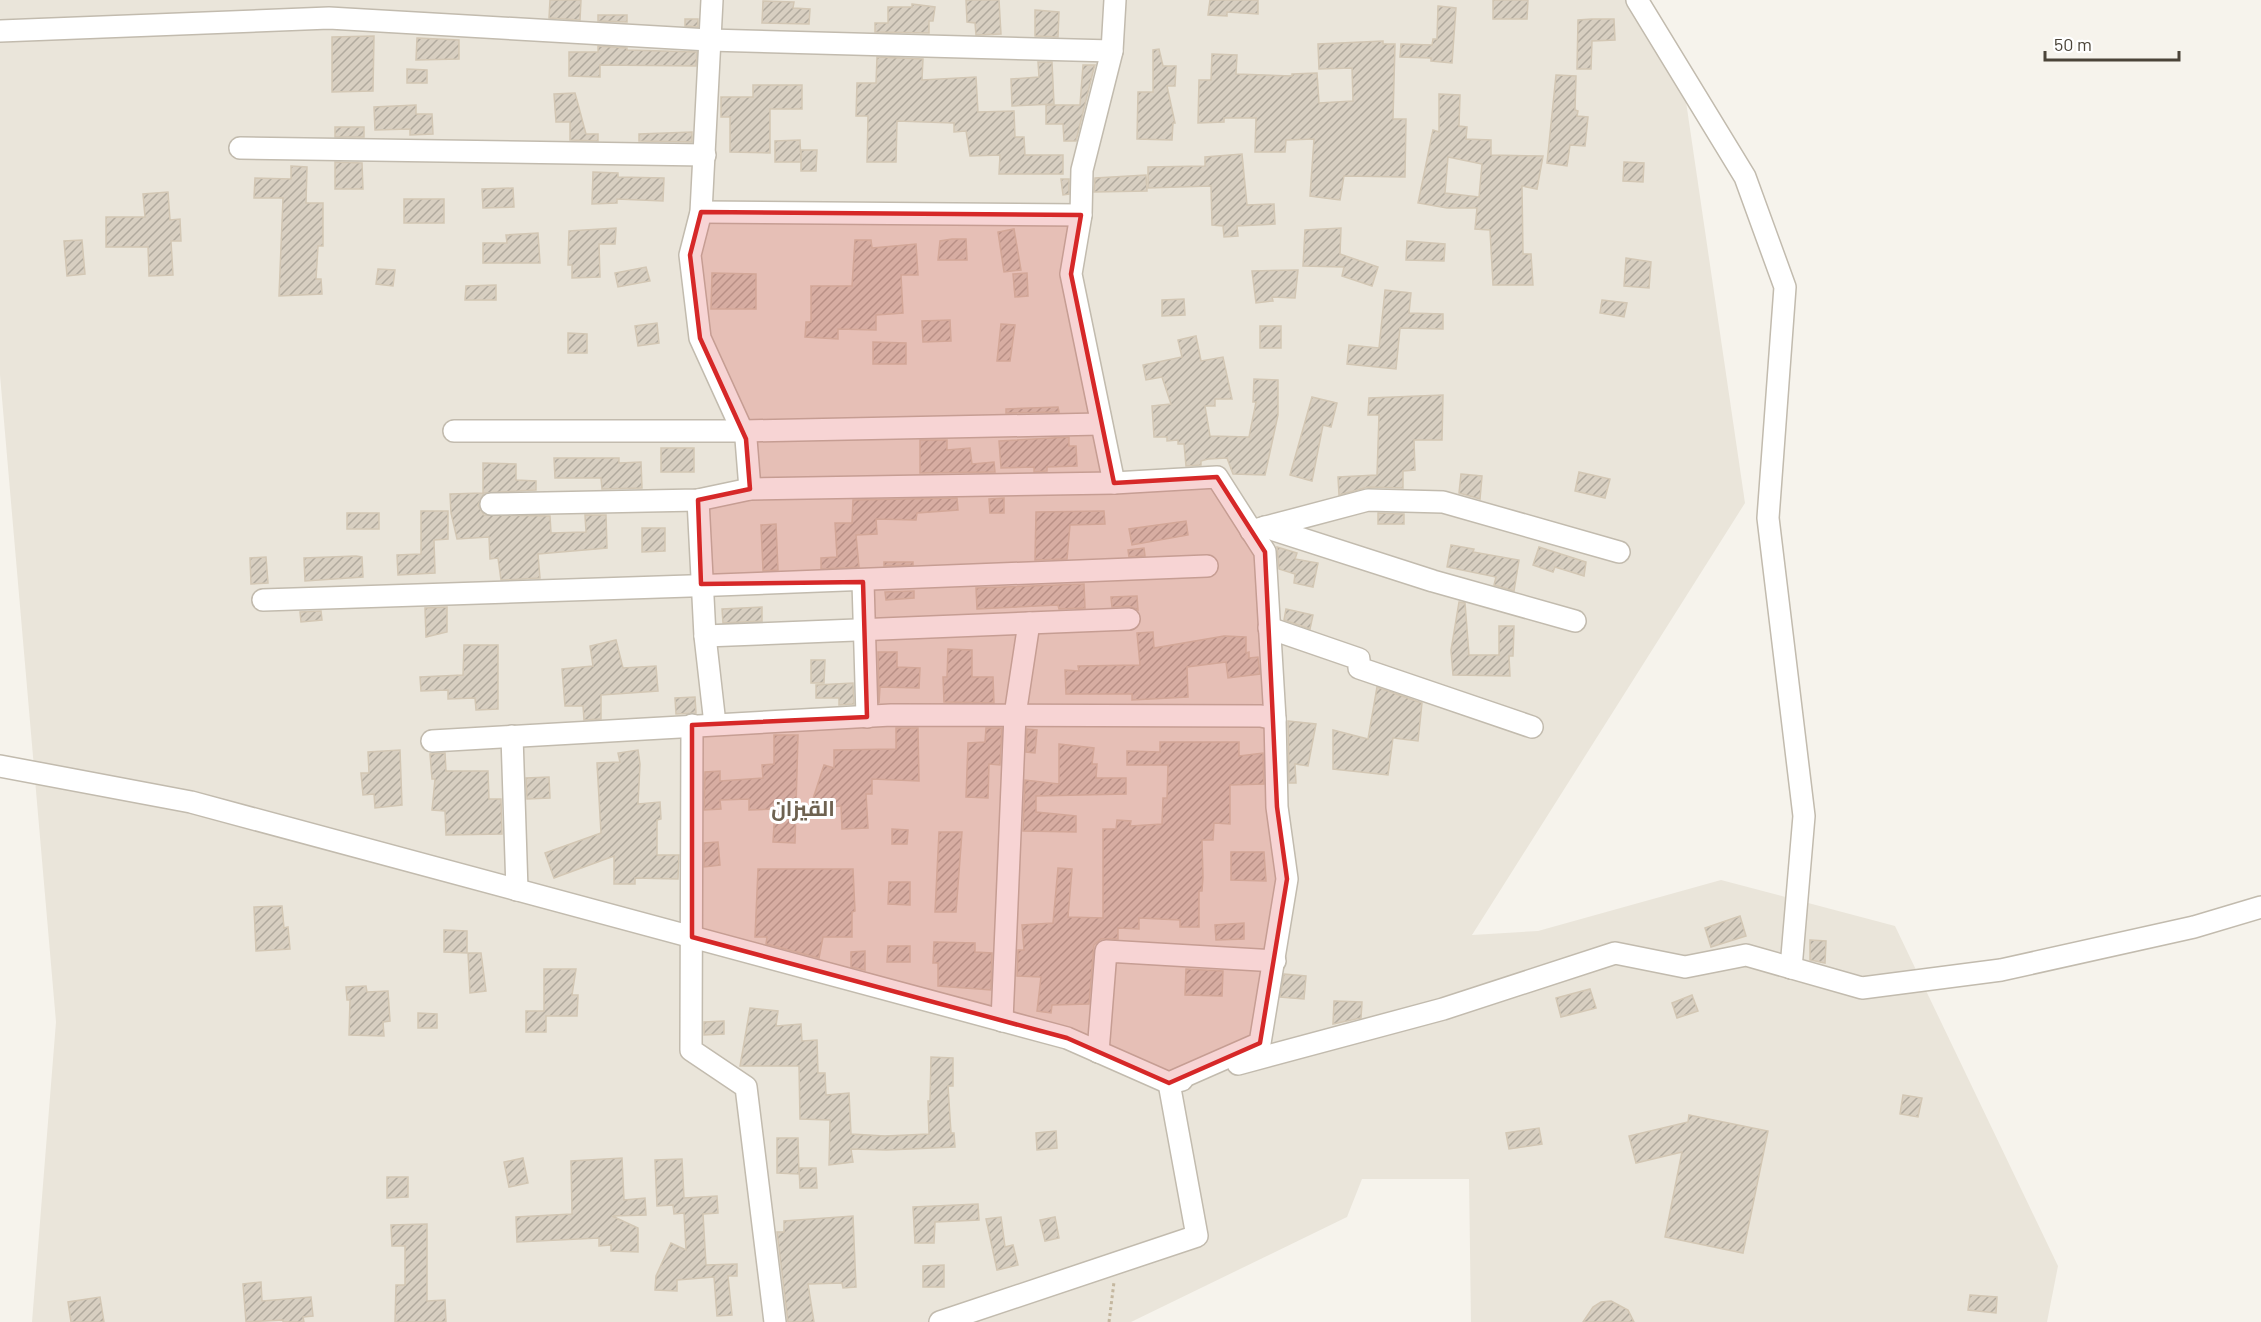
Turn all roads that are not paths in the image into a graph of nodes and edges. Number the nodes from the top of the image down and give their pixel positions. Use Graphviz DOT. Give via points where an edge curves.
graph roads {
  1 [pos="712,0"];
  2 [pos="1115,0"];
  3 [pos="1637,0"];
  4 [pos="0,31"];
  5 [pos="709,40"];
  6 [pos="1112,51"];
  7 [pos="240,148"];
  8 [pos="705,155"];
  9 [pos="701,212"];
  10 [pos="1081,215"];
  11 [pos="1101,424"];
  12 [pos="454,431"];
  13 [pos="743,431"];
  14 [pos="1114,483"];
  15 [pos="750,489"];
  16 [pos="698,500"];
  17 [pos="491,504"];
  18 [pos="1258,529"];
  19 [pos="1619,552"];
  20 [pos="1207,566"];
  21 [pos="863,582"];
  22 [pos="701,584"];
  23 [pos="263,600"];
  24 [pos="1128,619"];
  25 [pos="1575,621"];
  26 [pos="1029,623"];
  27 [pos="1269,628"];
  28 [pos="866,630"];
  29 [pos="705,636"];
  30 [pos="1015,715"];
  31 [pos="867,717"];
  32 [pos="1275,719"];
  33 [pos="715,724"];
  34 [pos="692,726"];
  35 [pos="1532,727"];
  36 [pos="512,736"];
  37 [pos="432,741"];
  38 [pos="0,766"];
  39 [pos="517,890"];
  40 [pos="2261,907"];
  41 [pos="692,937"];
  42 [pos="1275,961"];
  43 [pos="1791,968"];
  44 [pos="1002,1021"];
  45 [pos="1098,1052"];
  46 [pos="1169,1083"];
  47 [pos="775,1322"];
  48 [pos="940,1322"];
  1 -- 5 [label="street"];
  2 -- 6 [label="street"];
  3 -- 43 [label="street" via="1745,177 1785,287 1768,518 1804,816"];
  4 -- 5 [label="street" via="329,18"];
  5 -- 6 [label="street"];
  5 -- 8 [label="street"];
  6 -- 10 [label="street" via="1082,171"];
  7 -- 8 [label="street"];
  8 -- 9 [label="street"];
  9 -- 10 [label="street"];
  9 -- 13 [label="street" via="690,255 700,338"];
  10 -- 11 [label="street" via="1071,274"];
  11 -- 13 [label="street"];
  11 -- 14 [label="street"];
  12 -- 13 [label="street"];
  13 -- 15 [label="street"];
  14 -- 15 [label="street"];
  14 -- 18 [label="street" via="1217,477"];
  15 -- 16 [label="street"];
  16 -- 17 [label="street"];
  16 -- 22 [label="street"];
  18 -- 19 [label="street" via="1368,500 1443,502"];
  18 -- 25 [label="street"];
  18 -- 27 [label="street" via="1265,552"];
  20 -- 21 [label="street"];
  21 -- 22 [label="street"];
  21 -- 28 [label="street"];
  22 -- 23 [label="street"];
  22 -- 29 [label="street"];
  24 -- 26 [label="street"];
  26 -- 28 [label="street"];
  26 -- 30 [label="street"];
  27 -- 32 [label="street"];
  27 -- 35 [label="street" via="1359,659 1359,668"];
  28 -- 29 [label="street"];
  28 -- 31 [label="street"];
  29 -- 33 [label="street"];
  30 -- 31 [label="street"];
  30 -- 32 [label="street"];
  30 -- 44 [label="street"];
  31 -- 33 [label="street"];
  32 -- 42 [label="street" via="1277,807 1287,879"];
  33 -- 34 [label="street"];
  34 -- 36 [label="street"];
  34 -- 41 [label="street"];
  36 -- 37 [label="street"];
  36 -- 39 [label="street"];
  38 -- 39 [label="street" via="191,802"];
  39 -- 41 [label="street"];
  40 -- 43 [label="street" via="2193,927 1990,972 1862,988"];
  41 -- 44 [label="street"];
  41 -- 47 [label="street" via="691,1050 746,1087"];
  42 -- 45 [label="street" via="1106,951"];
  42 -- 46 [label="street" via="1260,1043"];
  43 -- 46 [label="street" via="1746,955 1684,967 1615,953 1443,1009"];
  44 -- 45 [label="street" via="1067,1038"];
  45 -- 46 [label="street"];
  46 -- 48 [label="street" via="1197,1236"];
}
